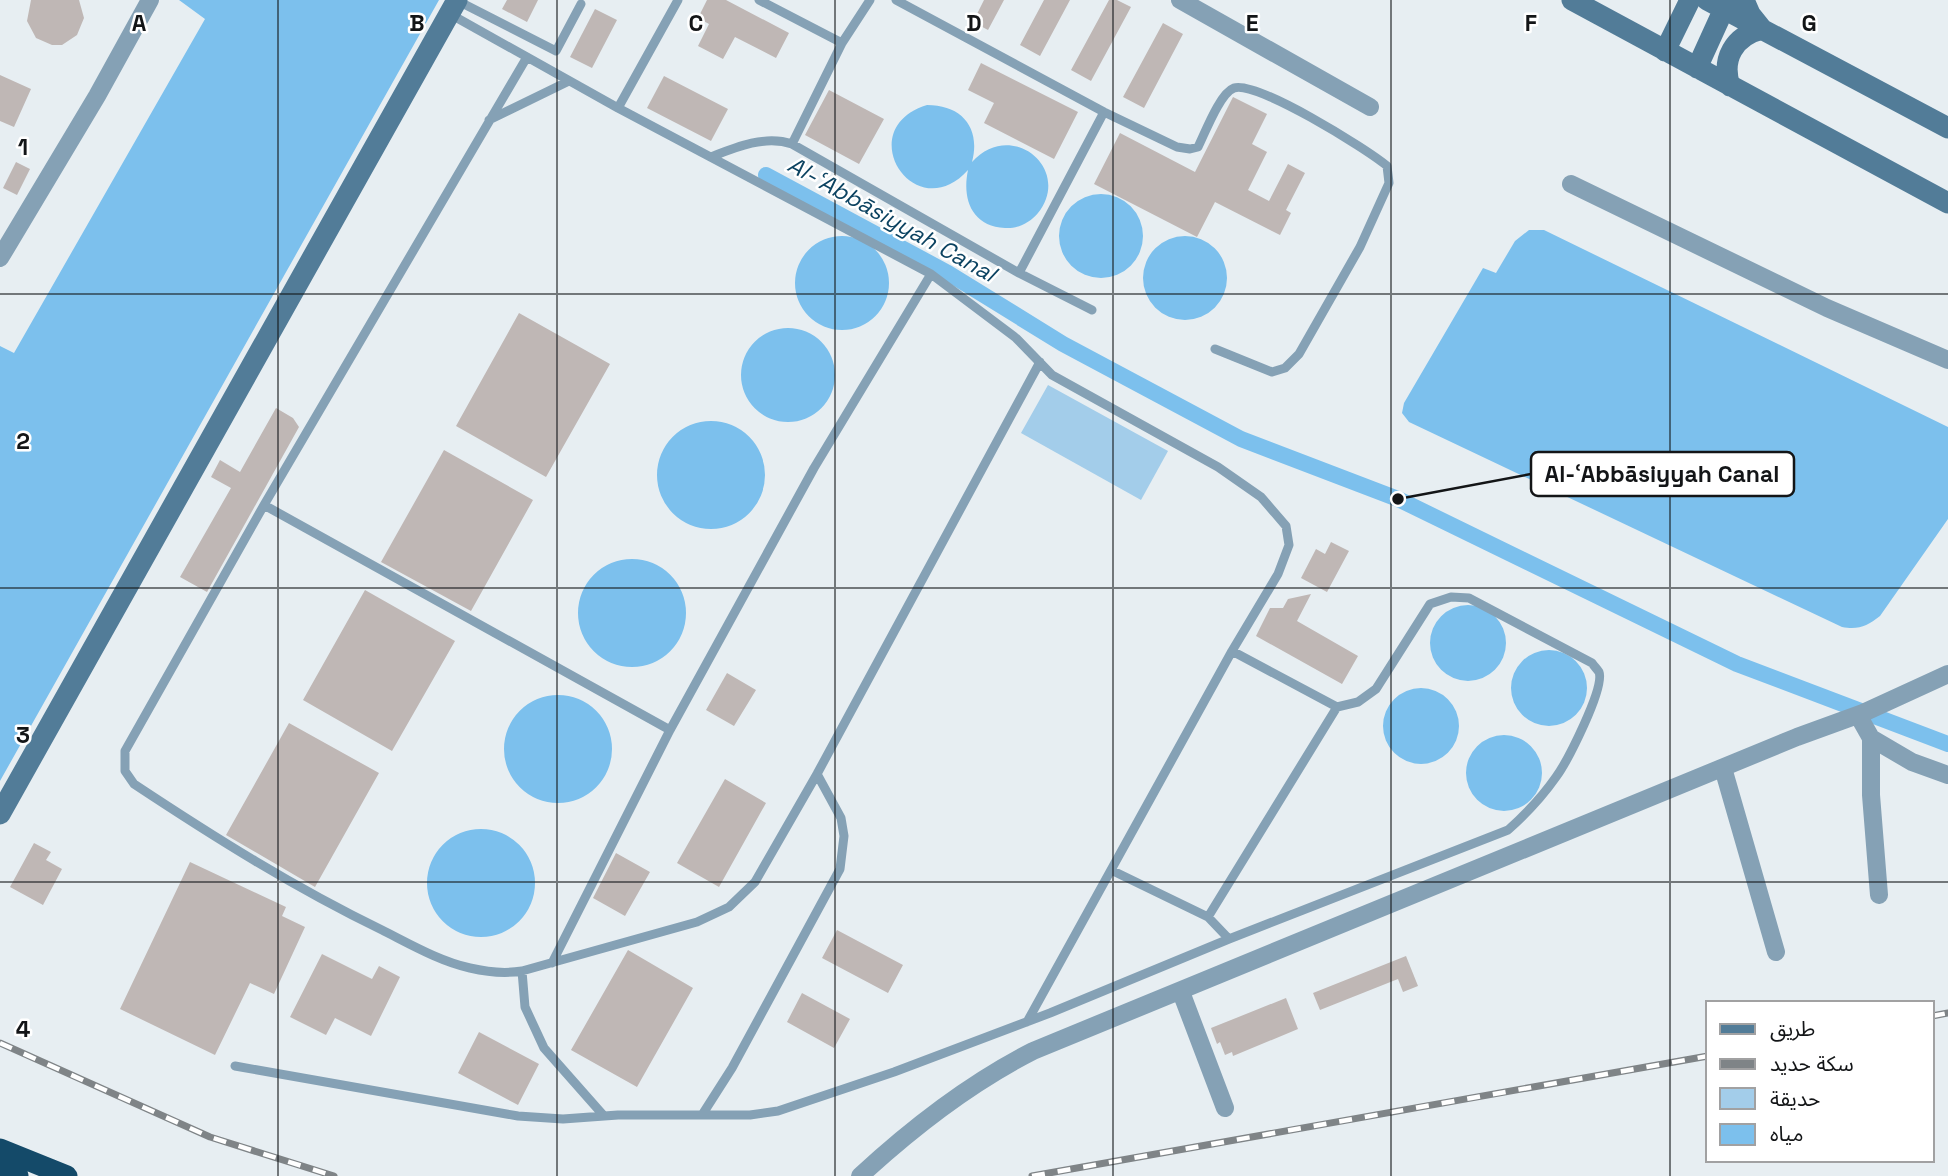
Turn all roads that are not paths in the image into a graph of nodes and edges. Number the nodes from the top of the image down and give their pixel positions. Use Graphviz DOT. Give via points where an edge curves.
graph roads {
  1 [pos="150,0"];
  2 [pos="678,0"];
  3 [pos="759,0"];
  4 [pos="870,0"];
  5 [pos="896,0"];
  6 [pos="1180,0"];
  7 [pos="1572,0"];
  8 [pos="1690,0"];
  9 [pos="1726,2"];
  10 [pos="581,4"];
  11 [pos="453,7"];
  12 [pos="1762,29"];
  13 [pos="842,43"];
  14 [pos="1665,51"];
  15 [pos="527,57"];
  16 [pos="1697,68"];
  17 [pos="569,81"];
  18 [pos="1730,86"];
  19 [pos="1370,107"];
  20 [pos="618,108"];
  21 [pos="1104,112"];
  22 [pos="489,120"];
  23 [pos="1948,128"];
  24 [pos="792,144"];
  25 [pos="711,157"];
  26 [pos="1571,184"];
  27 [pos="1948,203"];
  28 [pos="0,258"];
  29 [pos="1019,273"];
  30 [pos="931,274"];
  31 [pos="1092,310"];
  32 [pos="1215,348"];
  33 [pos="1948,360"];
  34 [pos="1040,362"];
  35 [pos="264,505"];
  36 [pos="1232,651"];
  37 [pos="1948,674"];
  38 [pos="1337,707"];
  39 [pos="1860,714"];
  40 [pos="670,730"];
  41 [pos="1871,738"];
  42 [pos="1723,768"];
  43 [pos="817,774"];
  44 [pos="1948,775"];
  45 [pos="0,814"];
  46 [pos="1111,870"];
  47 [pos="1879,895"];
  48 [pos="1208,917"];
  49 [pos="1229,939"];
  50 [pos="1776,952"];
  51 [pos="552,963"];
  52 [pos="522,971"];
  53 [pos="1181,992"];
  54 [pos="1027,1021"];
  55 [pos="235,1066"];
  56 [pos="1224,1108"];
  57 [pos="702,1115"];
  58 [pos="604,1116"];
  59 [pos="0,1149"];
  60 [pos="0,1169"];
  61 [pos="18,1176"];
  62 [pos="67,1176"];
  63 [pos="860,1176"];
  1 -- 28 [label="street"];
  2 -- 20 [label="lane"];
  3 -- 13 [label="lane"];
  4 -- 13 [label="lane"];
  5 -- 21 [label="lane"];
  6 -- 19 [label="street"];
  7 -- 14 [label="main road"];
  8 -- 14 [label="main road"];
  9 -- 12 [label="main road" via="1749,13"];
  9 -- 16 [label="main road"];
  10 -- 11 [label="lane" via="555,51"];
  11 -- 15 [label="lane"];
  11 -- 45 [label="main road"];
  12 -- 18 [label="main road" via="1744,36 1731,50 1726,68"];
  12 -- 23 [label="main road"];
  13 -- 24 [label="lane"];
  14 -- 16 [label="main road"];
  15 -- 17 [label="lane"];
  15 -- 22 [label="lane"];
  16 -- 18 [label="main road"];
  17 -- 20 [label="lane"];
  17 -- 22 [label="lane"];
  18 -- 27 [label="main road"];
  20 -- 25 [label="lane"];
  21 -- 29 [label="lane"];
  21 -- 32 [label="lane" via="1177,148 1190,149 1198,147 1222,97 1233,88 1244,87 1301,111 1387,166 1389,183 1360,247 1300,354 1285,368 1272,372"];
  22 -- 35 [label="lane"];
  24 -- 25 [label="lane" via="778,139 762,141"];
  24 -- 29 [label="lane"];
  25 -- 30 [label="lane"];
  26 -- 33 [label="street" via="1828,309"];
  29 -- 31 [label="lane"];
  30 -- 34 [label="lane" via="1016,338"];
  30 -- 40 [label="lane" via="814,468"];
  34 -- 36 [label="lane" via="1052,375 1218,467 1261,497 1286,526 1289,545 1278,574"];
  34 -- 43 [label="lane"];
  35 -- 40 [label="lane"];
  35 -- 52 [label="lane" via="125,751 125,771 134,784 215,838 351,915 468,968 506,974"];
  36 -- 38 [label="lane"];
  36 -- 46 [label="lane"];
  37 -- 39 [label="street"];
  38 -- 48 [label="lane"];
  38 -- 49 [label="lane" via="1358,702 1376,689 1430,604 1451,597 1469,598 1592,663 1599,672 1600,687 1557,776 1508,830"];
  39 -- 41 [label="street"];
  39 -- 42 [label="street"];
  40 -- 51 [label="lane"];
  41 -- 44 [label="street" via="1912,762"];
  41 -- 47 [label="street"];
  42 -- 50 [label="street"];
  42 -- 53 [label="street"];
  43 -- 51 [label="lane" via="755,882 729,907 697,922"];
  43 -- 57 [label="lane" via="841,818 841,869"];
  46 -- 48 [label="lane"];
  46 -- 54 [label="lane"];
  48 -- 49 [label="lane"];
  49 -- 54 [label="lane"];
  51 -- 52 [label="lane"];
  52 -- 58 [label="lane" via="525,1007 544,1048"];
  53 -- 56 [label="street"];
  53 -- 63 [label="street" via="998,1069"];
  54 -- 57 [label="lane" via="778,1111"];
  55 -- 58 [label="lane" via="518,1116"];
  57 -- 58 [label="lane"];
  59 -- 62 [label="highway"];
  60 -- 61 [label="highway"];
}
